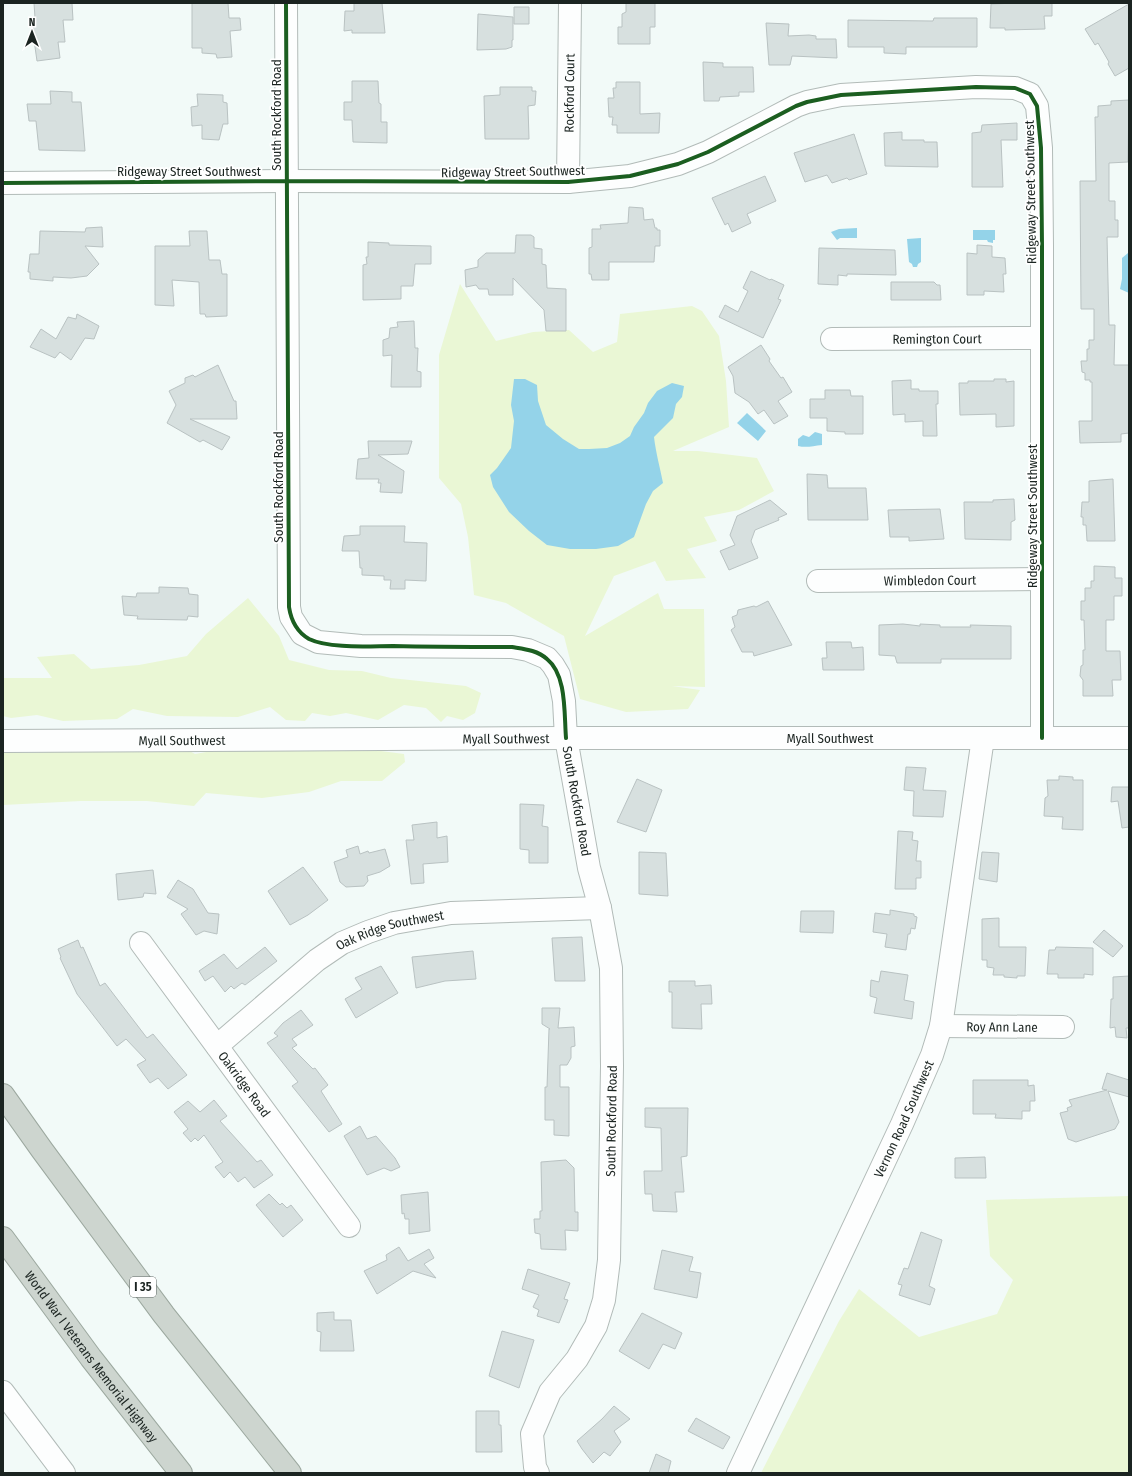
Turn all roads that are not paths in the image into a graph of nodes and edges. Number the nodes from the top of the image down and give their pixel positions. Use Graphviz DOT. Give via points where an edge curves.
graph roads {
  1 [pos="286,3"];
  2 [pos="570,3"];
  3 [pos="287,181"];
  4 [pos="568,182"];
  5 [pos="3,183"];
  6 [pos="1042,338"];
  7 [pos="832,339"];
  8 [pos="1042,579"];
  9 [pos="818,581"];
  10 [pos="566,738"];
  11 [pos="983,738"];
  12 [pos="1042,738"];
  13 [pos="1129,738"];
  14 [pos="3,741"];
  15 [pos="600,908"];
  16 [pos="141,943"];
  17 [pos="941,1026"];
  18 [pos="1063,1027"];
  19 [pos="217,1046"];
  20 [pos="3,1096"];
  21 [pos="349,1226"];
  22 [pos="3,1238"];
  23 [pos="3,1392"];
  24 [pos="64,1473"];
  25 [pos="181,1473"];
  26 [pos="290,1473"];
  27 [pos="538,1473"];
  28 [pos="738,1473"];
  1 -- 3 [label="street, South Rockford Road"];
  2 -- 4 [label="street, Rockford Court"];
  3 -- 4 [label="street, Ridgeway Street Southwest"];
  3 -- 5 [label="street, Ridgeway Street Southwest"];
  3 -- 10 [label="street, South Rockford Road" via="291,617 302,634 318,642 331,644 512,647 538,653 547,658 559,675 564,701"];
  4 -- 6 [label="street, Ridgeway Street Southwest" via="630,176 678,164 708,152 806,102 841,95 976,87 1023,90 1034,98 1040,120"];
  6 -- 7 [label="street, Remington Court"];
  6 -- 8 [label="street, Ridgeway Street Southwest"];
  8 -- 9 [label="street, Wimbledon Court"];
  8 -- 12 [label="street, Ridgeway Street Southwest"];
  10 -- 11 [label="street, Myall Southwest"];
  10 -- 14 [label="street, Myall Southwest"];
  10 -- 15 [label="street, South Rockford Road" via="589,868"];
  11 -- 12 [label="street, Myall Southwest"];
  11 -- 17 [label="street, Vernon Road Southwest"];
  12 -- 13 [label="street, Myall Southwest"];
  15 -- 19 [label="street, Oak Ridge Southwest" via="451,913 394,923 368,932 342,942 317,960"];
  15 -- 27 [label="street, South Rockford Road" via="611,968 609,1260 604,1300 596,1326 577,1359 550,1392 532,1434"];
  16 -- 19 [label="street, Oakridge Road"];
  17 -- 18 [label="street, Roy Ann Lane"];
  17 -- 28 [label="street, Vernon Road Southwest" via="932,1055 902,1124"];
  19 -- 21 [label="street, Oakridge Road"];
  20 -- 26 [label="highway, I 35" via="164,1315"];
  22 -- 25 [label="highway, World War I Veterans Memorial Highway"];
  23 -- 24 [label="street"];
}
